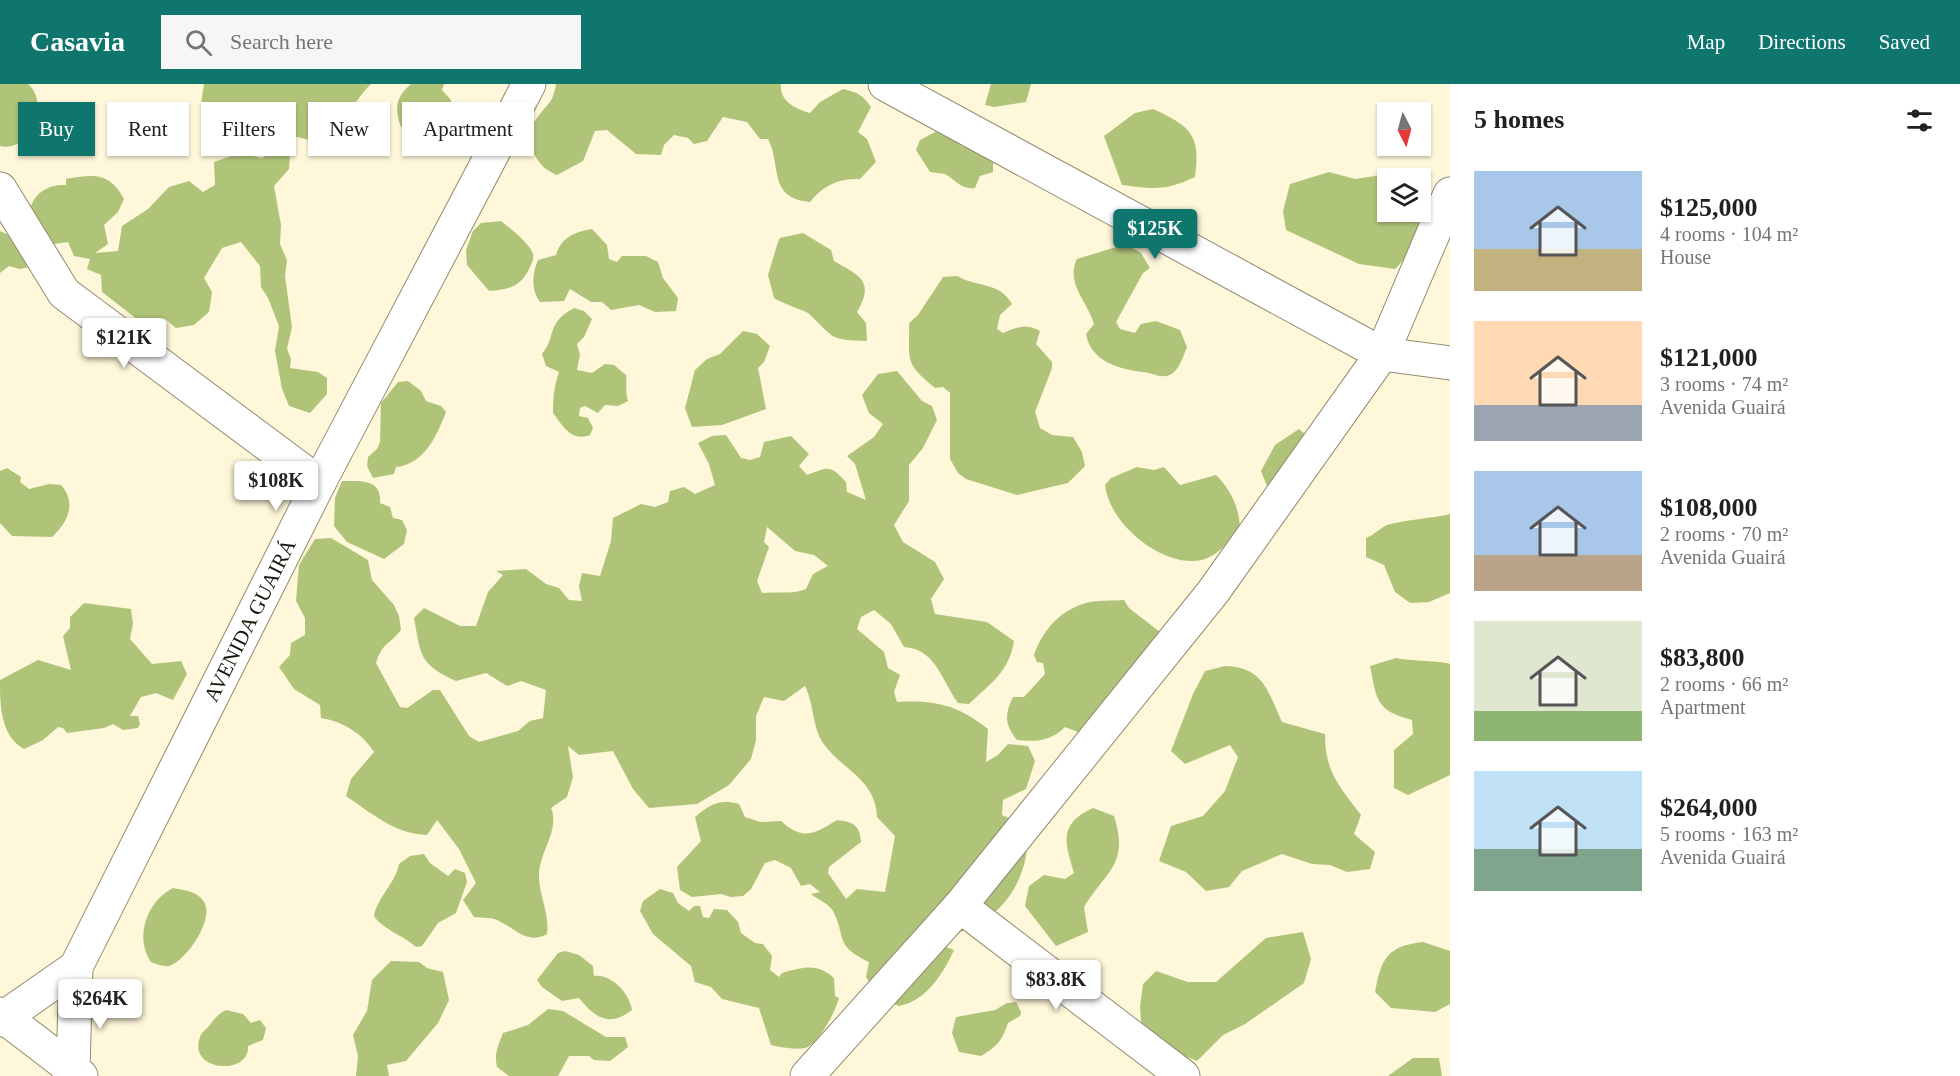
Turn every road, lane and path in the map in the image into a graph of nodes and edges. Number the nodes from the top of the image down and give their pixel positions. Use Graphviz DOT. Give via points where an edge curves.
graph roads {
  1 [pos="529,84"];
  2 [pos="885,84"];
  3 [pos="0,189"];
  4 [pos="1450,194"];
  5 [pos="1382,354"];
  6 [pos="1450,363"];
  7 [pos="319,483"];
  8 [pos="960,906"];
  9 [pos="76,967"];
  10 [pos="1,1017"];
  11 [pos="74,1074"];
  12 [pos="807,1076"];
  13 [pos="1183,1076"];
  1 -- 7 [label="street, AVENIDA GUAIRÁ"];
  2 -- 5 [label="street"];
  3 -- 7 [label="street" via="64,293"];
  4 -- 5 [label="street"];
  5 -- 6 [label="street"];
  5 -- 8 [label="street" via="1213,592"];
  7 -- 9 [label="street, AVENIDA GUAIRÁ"];
  8 -- 12 [label="street"];
  8 -- 13 [label="street"];
  9 -- 10 [label="street, AVENIDA GUAIRÁ"];
  9 -- 11 [label="street, AVENIDA GUAIRÁ"];
  10 -- 11 [label="street"];
}
